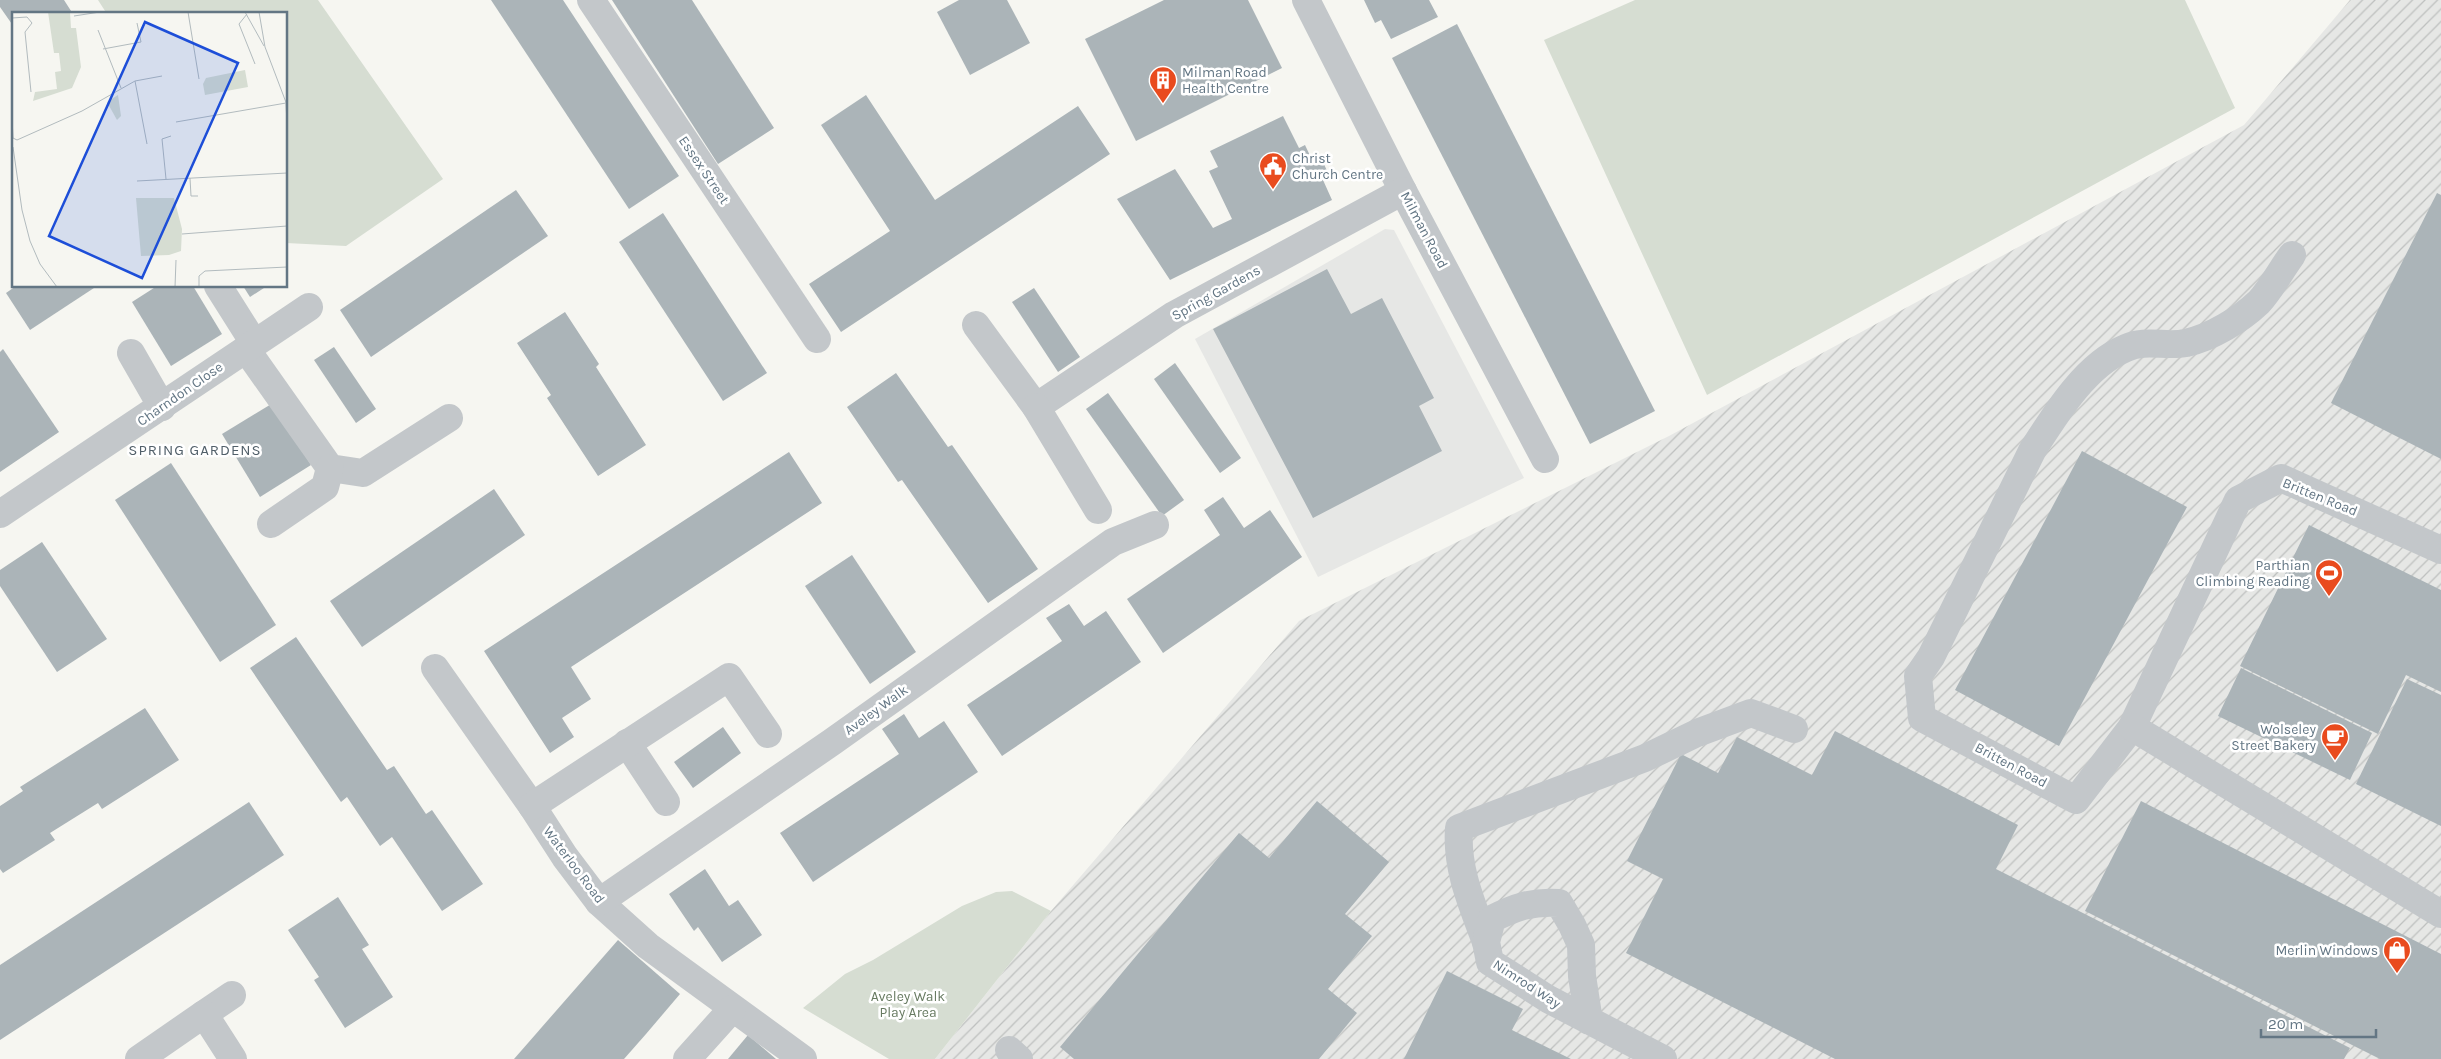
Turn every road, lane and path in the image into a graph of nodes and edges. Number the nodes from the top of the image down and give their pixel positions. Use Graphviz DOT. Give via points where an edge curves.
graph roads {
  1 [pos="591,0"];
  2 [pos="1306,0"];
  3 [pos="1403,191"];
  4 [pos="2292,255"];
  5 [pos="219,288"];
  6 [pos="309,307"];
  7 [pos="976,326"];
  8 [pos="817,339"];
  9 [pos="250,346"];
  10 [pos="131,353"];
  11 [pos="162,407"];
  12 [pos="1036,407"];
  13 [pos="449,418"];
  14 [pos="1545,459"];
  15 [pos="330,468"];
  16 [pos="1098,510"];
  17 [pos="0,514"];
  18 [pos="271,524"];
  19 [pos="1155,525"];
  20 [pos="2441,550"];
  21 [pos="435,668"];
  22 [pos="2132,727"];
  23 [pos="1794,729"];
  24 [pos="768,734"];
  25 [pos="627,743"];
  26 [pos="666,802"];
  27 [pos="532,806"];
  28 [pos="599,902"];
  29 [pos="2441,914"];
  30 [pos="1486,942"];
  31 [pos="232,995"];
  32 [pos="732,1009"];
  33 [pos="204,1014"];
  34 [pos="1589,1021"];
  35 [pos="139,1059"];
  36 [pos="233,1059"];
  37 [pos="686,1059"];
  38 [pos="803,1059"];
  39 [pos="1662,1059"];
  1 -- 8 [label="street, Essex Street"];
  2 -- 3 [label="street, Milman Road"];
  3 -- 12 [label="street, Spring Gardens" via="1174,315"];
  3 -- 14 [label="street, Milman Road"];
  4 -- 22 [label="street, Britten Road" via="2259,302 2229,324 2185,343 2141,344 2125,348 2089,373 2032,451 1931,657 1918,676 1922,718 2076,800"];
  5 -- 9 [label="street"];
  6 -- 9 [label="street, Charndon Close"];
  7 -- 12 [label="street"];
  9 -- 11 [label="street, Charndon Close"];
  9 -- 15 [label="street"];
  10 -- 11 [label="street"];
  11 -- 17 [label="street, Charndon Close"];
  12 -- 16 [label="street"];
  13 -- 15 [label="street" via="363,473"];
  15 -- 18 [label="street" via="325,487"];
  19 -- 28 [label="street, Aveley Walk" via="1113,542 832,742"];
  20 -- 22 [label="street, Britten Road" via="2281,478 2238,500"];
  21 -- 27 [label="street, Waterloo Road"];
  22 -- 29 [label="street"];
  23 -- 30 [label="street" via="1751,713 1697,733 1645,758 1459,828 1457,848 1462,878"];
  24 -- 25 [label="street" via="729,677"];
  25 -- 26 [label="street"];
  25 -- 27 [label="street"];
  27 -- 28 [label="street, Waterloo Road"];
  28 -- 32 [label="street, Waterloo Road" via="648,946"];
  30 -- 34 [label="street, Nimrod Way" via="1490,962 1548,1000"];
  30 -- 34 [label="street, Nimrod Way" via="1492,919 1516,906 1559,903 1581,945"];
  31 -- 33 [label="street"];
  32 -- 37 [label="street"];
  32 -- 38 [label="street, Waterloo Road"];
  33 -- 35 [label="street"];
  33 -- 36 [label="street"];
  34 -- 39 [label="street, Nimrod Way"];
}
